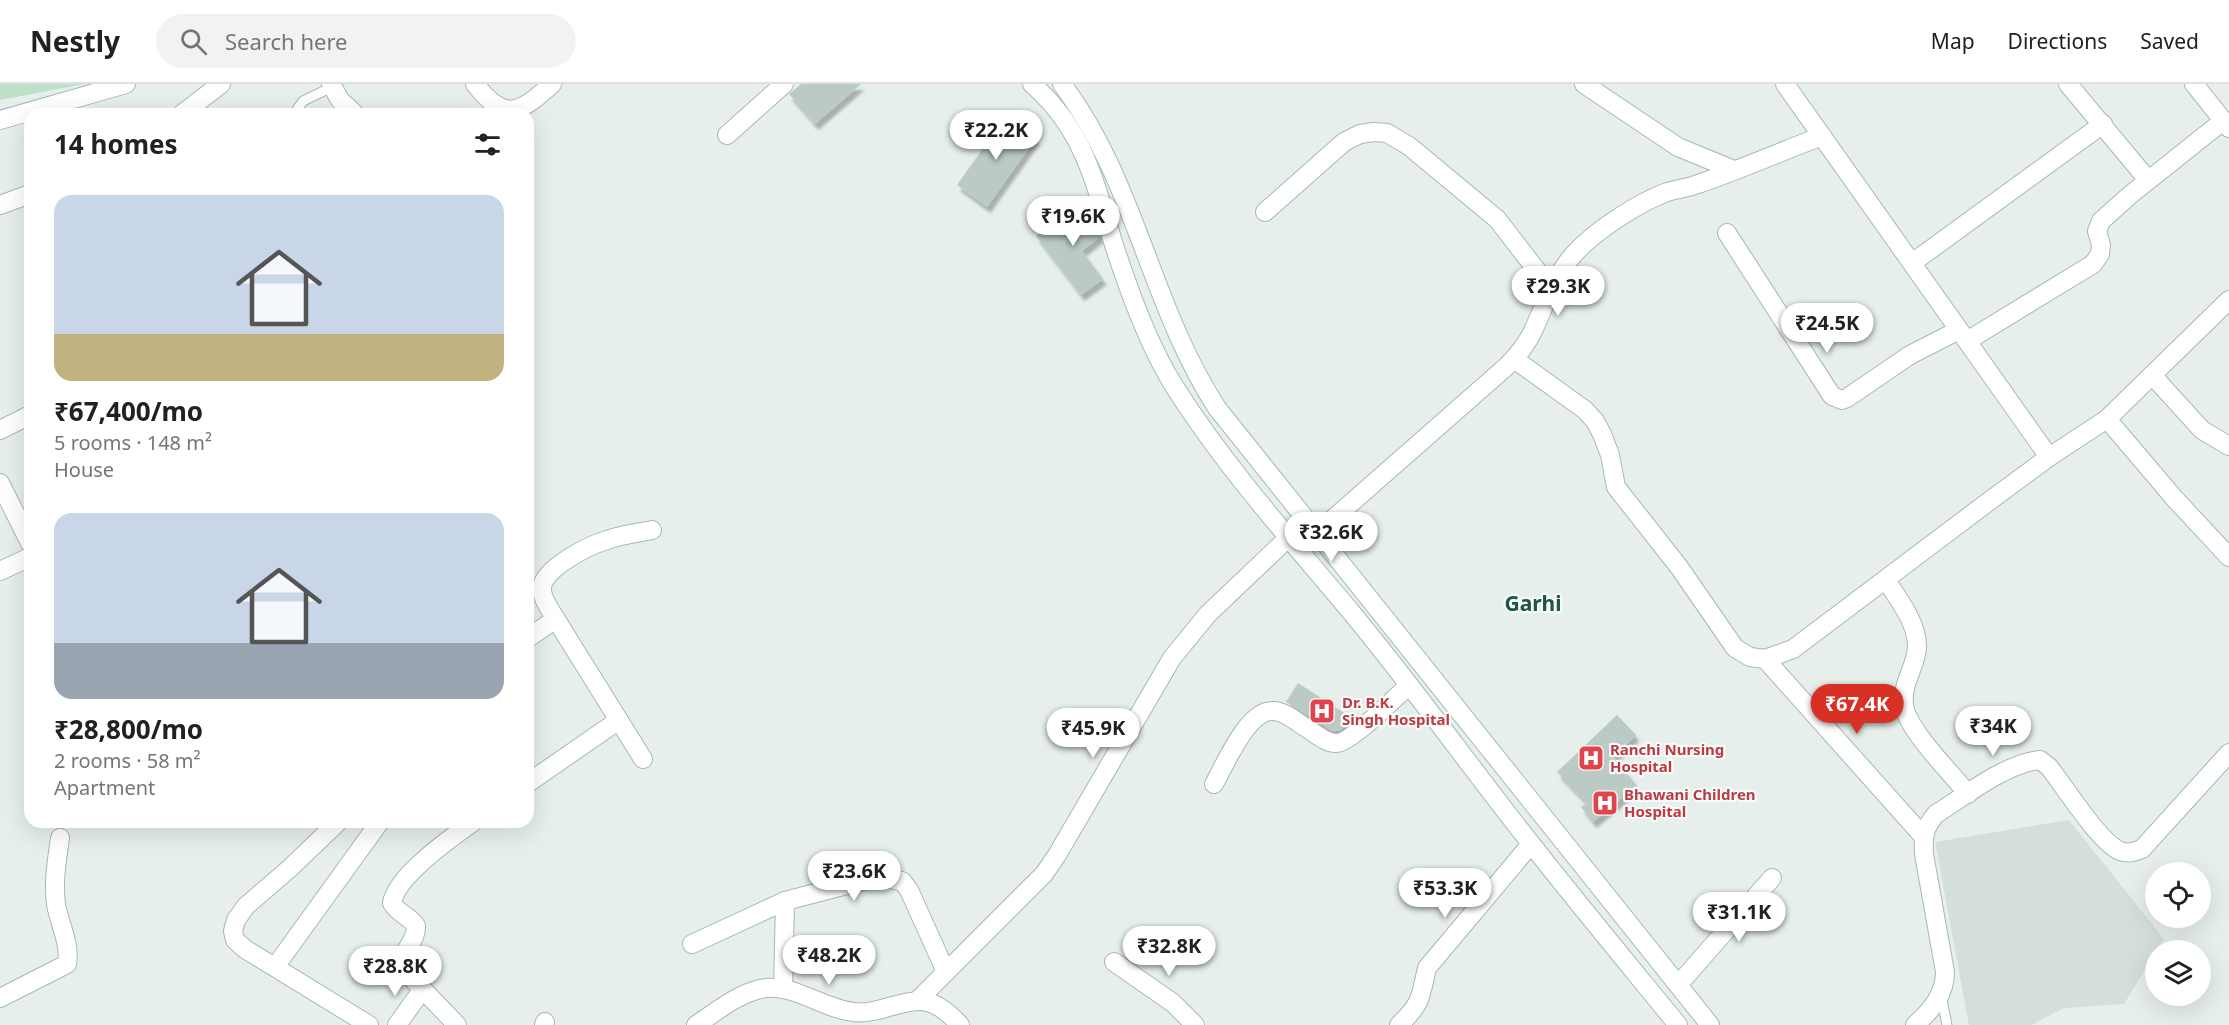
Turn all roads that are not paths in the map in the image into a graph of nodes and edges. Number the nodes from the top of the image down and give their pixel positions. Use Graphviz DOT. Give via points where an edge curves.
graph roads {
  1 [pos="126,84"];
  2 [pos="221,84"];
  3 [pos="475,84"];
  4 [pos="552,84"];
  5 [pos="784,84"];
  6 [pos="1032,84"];
  7 [pos="1062,84"];
  8 [pos="1584,84"];
  9 [pos="1785,84"];
  10 [pos="2068,84"];
  11 [pos="2194,84"];
  12 [pos="331,86"];
  13 [pos="42,108"];
  14 [pos="190,108"];
  15 [pos="298,108"];
  16 [pos="349,108"];
  17 [pos="501,108"];
  18 [pos="520,108"];
  19 [pos="24,113"];
  20 [pos="0,120"];
  21 [pos="2103,124"];
  22 [pos="2226,124"];
  23 [pos="727,135"];
  24 [pos="1822,136"];
  25 [pos="1734,170"];
  26 [pos="2148,180"];
  27 [pos="24,196"];
  28 [pos="0,205"];
  29 [pos="1265,212"];
  30 [pos="1727,233"];
  31 [pos="1912,263"];
  32 [pos="1551,289"];
  33 [pos="2229,300"];
  34 [pos="1963,336"];
  35 [pos="1514,359"];
  36 [pos="2152,375"];
  37 [pos="24,418"];
  38 [pos="2107,419"];
  39 [pos="0,430"];
  40 [pos="2229,446"];
  41 [pos="2049,457"];
  42 [pos="0,483"];
  43 [pos="652,530"];
  44 [pos="24,531"];
  45 [pos="1317,533"];
  46 [pos="1288,538"];
  47 [pos="2229,557"];
  48 [pos="24,560"];
  49 [pos="0,571"];
  50 [pos="1886,580"];
  51 [pos="556,619"];
  52 [pos="534,634"];
  53 [pos="1765,659"];
  54 [pos="1408,686"];
  55 [pos="619,720"];
  56 [pos="2229,753"];
  57 [pos="643,759"];
  58 [pos="534,779"];
  59 [pos="1214,784"];
  60 [pos="1968,794"];
  61 [pos="332,828"];
  62 [pos="375,828"];
  63 [pos="465,828"];
  64 [pos="1923,836"];
  65 [pos="60,838"];
  66 [pos="1531,844"];
  67 [pos="1772,878"];
  68 [pos="785,901"];
  69 [pos="692,944"];
  70 [pos="1114,962"];
  71 [pos="275,967"];
  72 [pos="946,972"];
  73 [pos="1678,985"];
  74 [pos="783,989"];
  75 [pos="422,990"];
  76 [pos="1941,994"];
  77 [pos="0,998"];
  78 [pos="917,1001"];
  79 [pos="369,1025"];
  80 [pos="397,1025"];
  81 [pos="457,1025"];
  82 [pos="696,1025"];
  83 [pos="960,1025"];
  84 [pos="1195,1025"];
  85 [pos="1400,1025"];
  86 [pos="1678,1025"];
  87 [pos="1710,1025"];
  88 [pos="1915,1025"];
  89 [pos="1947,1025"];
  1 -- 13 [label="street"];
  2 -- 14 [label="street"];
  3 -- 17 [label="street"];
  4 -- 18 [label="street"];
  5 -- 23 [label="street"];
  6 -- 46 [label="street" via="1044,94 1080,144 1096,181 1126,279 1160,362 1215,445"];
  7 -- 45 [label="street" via="1082,110 1112,168 1192,367 1217,408"];
  8 -- 25 [label="street" via="1678,147"];
  9 -- 24 [label="street"];
  10 -- 21 [label="street"];
  11 -- 22 [label="street"];
  12 -- 15 [label="lane" via="303,101"];
  12 -- 16 [label="street"];
  19 -- 20 [label="street"];
  21 -- 26 [label="street"];
  21 -- 31 [label="street"];
  22 -- 26 [label="street"];
  24 -- 25 [label="street"];
  24 -- 31 [label="street"];
  25 -- 32 [label="street" via="1667,192 1628,212 1576,252"];
  26 -- 34 [label="street" via="2101,221 2097,231 2100,254 2093,264"];
  27 -- 28 [label="street"];
  29 -- 32 [label="street" via="1344,142 1360,134 1387,133 1409,146 1497,219"];
  30 -- 34 [label="street" via="1837,399 1847,399 1910,356"];
  31 -- 34 [label="street"];
  32 -- 35 [label="street" via="1531,334"];
  33 -- 36 [label="street"];
  34 -- 41 [label="street"];
  35 -- 45 [label="street"];
  35 -- 53 [label="street" via="1595,421 1610,455 1616,487 1625,500 1736,648 1750,657"];
  36 -- 38 [label="street"];
  36 -- 40 [label="street" via="2202,430"];
  37 -- 39 [label="street"];
  38 -- 41 [label="street"];
  38 -- 47 [label="street"];
  41 -- 50 [label="street"];
  42 -- 44 [label="street"];
  43 -- 51 [label="street" via="604,540 552,570 542,589"];
  45 -- 73 [label="street"];
  46 -- 54 [label="street"];
  46 -- 72 [label="street" via="1191,632 1044,874"];
  48 -- 49 [label="street"];
  50 -- 53 [label="street" via="1792,649"];
  50 -- 60 [label="street" via="1916,634 1917,648 1904,694 1906,712"];
  51 -- 52 [label="street"];
  51 -- 55 [label="street"];
  53 -- 64 [label="street"];
  54 -- 59 [label="street" via="1356,733 1337,743 1326,741 1283,714 1264,712 1252,720"];
  54 -- 66 [label="street"];
  55 -- 57 [label="street"];
  55 -- 58 [label="street"];
  56 -- 60 [label="street" via="2142,849 2131,854 2103,838 2040,760 2013,766"];
  60 -- 64 [label="street" via="1936,814"];
  61 -- 71 [label="street" via="246,906 236,920 235,940"];
  62 -- 71 [label="street"];
  63 -- 75 [label="street" via="425,860 393,896 396,909 416,926 402,966"];
  64 -- 76 [label="street" via="1946,972"];
  65 -- 77 [label="street" via="55,888 69,955 67,964"];
  66 -- 85 [label="street" via="1427,969 1418,1005"];
  66 -- 86 [label="street"];
  67 -- 73 [label="street"];
  68 -- 69 [label="street"];
  68 -- 72 [label="street" via="870,879 902,881"];
  68 -- 74 [label="street"];
  70 -- 84 [label="street" via="1173,1003"];
  71 -- 79 [label="street"];
  72 -- 78 [label="street"];
  73 -- 87 [label="street"];
  74 -- 78 [label="street" via="854,1012"];
  74 -- 82 [label="street" via="762,989 740,996"];
  75 -- 80 [label="street"];
  75 -- 81 [label="street"];
  76 -- 88 [label="street"];
  76 -- 89 [label="lane"];
  78 -- 83 [label="street" via="938,1006"];
}
